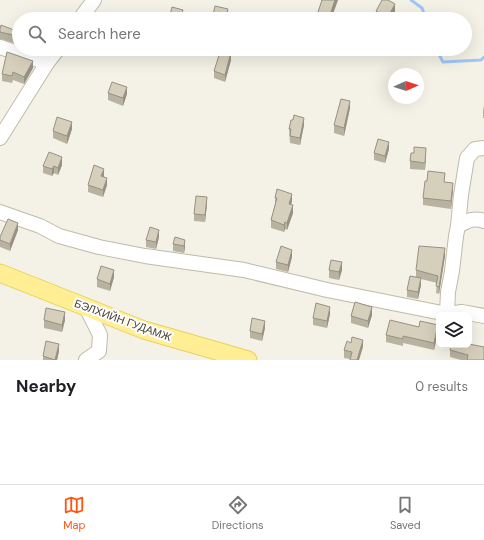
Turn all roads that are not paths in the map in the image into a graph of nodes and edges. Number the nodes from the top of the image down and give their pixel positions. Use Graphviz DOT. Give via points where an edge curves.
graph roads {
  1 [pos="94,0"];
  2 [pos="85,12"];
  3 [pos="0,46"];
  4 [pos="12,50"];
  5 [pos="28,56"];
  6 [pos="52,56"];
  7 [pos="47,63"];
  8 [pos="0,138"];
  9 [pos="484,148"];
  10 [pos="0,212"];
  11 [pos="484,220"];
  12 [pos="458,226"];
  13 [pos="0,273"];
  14 [pos="86,306"];
  15 [pos="437,312"];
  16 [pos="447,312"];
  17 [pos="472,314"];
  18 [pos="484,316"];
  19 [pos="86,360"];
  20 [pos="248,360"];
  1 -- 2 [label="street"];
  3 -- 4 [label="street"];
  5 -- 7 [label="street"];
  6 -- 7 [label="street"];
  7 -- 8 [label="street"];
  9 -- 12 [label="street" via="475,149 467,158"];
  10 -- 15 [label="street" via="40,226 59,236 99,247 244,270"];
  11 -- 12 [label="street" via="468,220"];
  12 -- 16 [label="street"];
  13 -- 14 [label="main road, БЭЛХИЙН ГУДАМЖ"];
  14 -- 19 [label="street" via="100,335 99,351"];
  14 -- 20 [label="main road, БЭЛХИЙН ГУДАМЖ" via="144,330"];
  17 -- 18 [label="street"];
}
